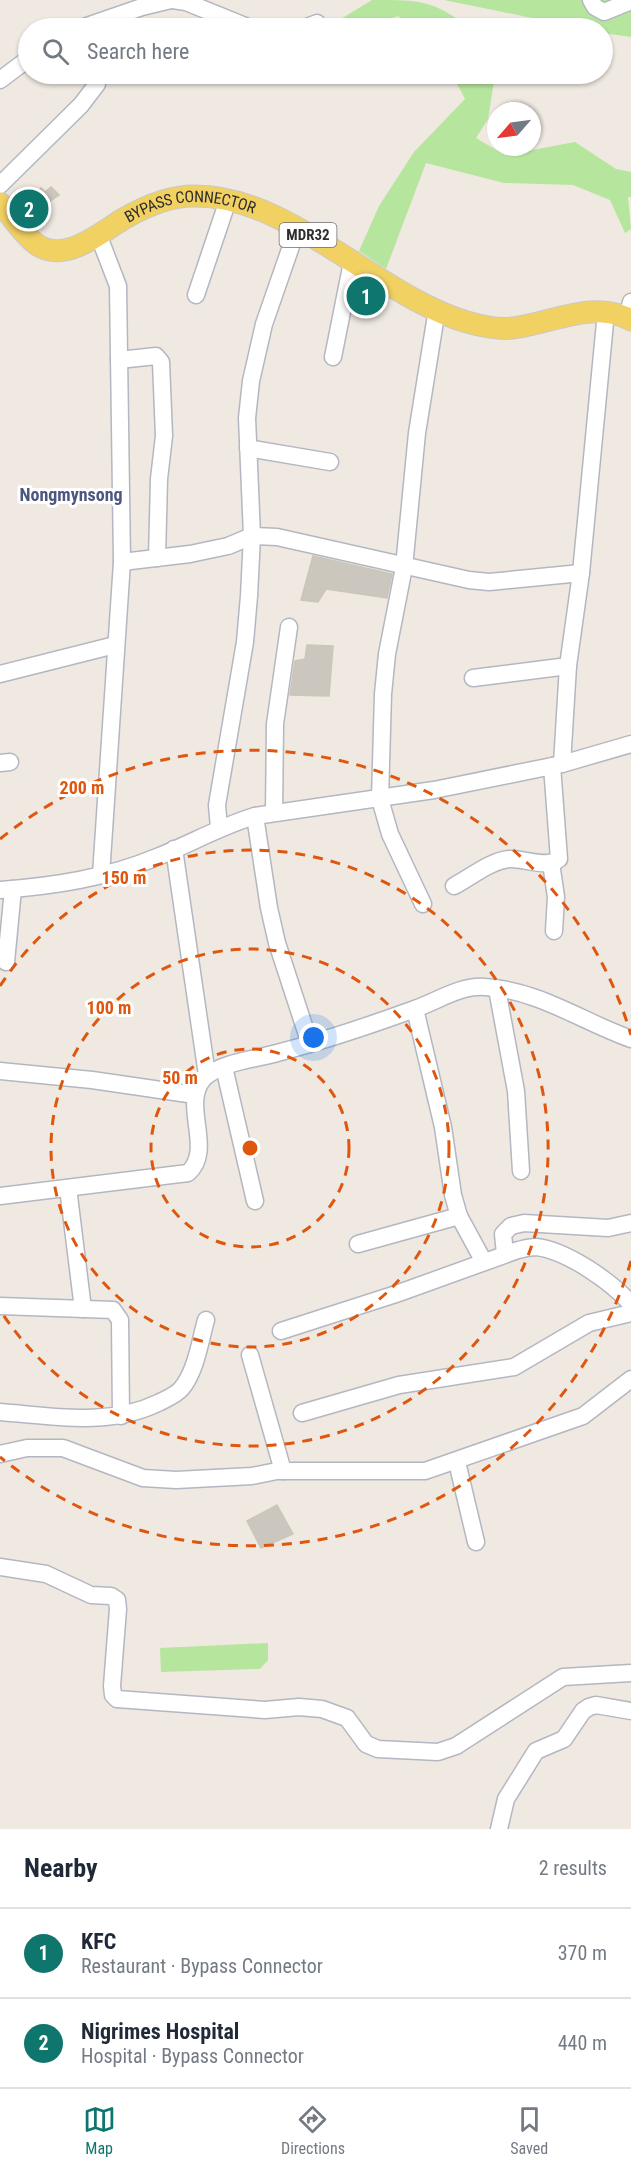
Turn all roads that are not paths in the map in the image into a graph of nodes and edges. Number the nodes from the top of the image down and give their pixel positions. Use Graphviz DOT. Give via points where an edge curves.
graph roads {
  1 [pos="172,0"];
  2 [pos="591,0"];
  3 [pos="631,1"];
  4 [pos="110,18"];
  5 [pos="225,18"];
  6 [pos="18,66"];
  7 [pos="0,80"];
  8 [pos="97,84"];
  9 [pos="0,185"];
  10 [pos="228,200"];
  11 [pos="0,203"];
  12 [pos="297,229"];
  13 [pos="98,234"];
  14 [pos="352,262"];
  15 [pos="196,295"];
  16 [pos="437,309"];
  17 [pos="606,312"];
  18 [pos="630,313"];
  19 [pos="333,357"];
  20 [pos="119,360"];
  21 [pos="248,448"];
  22 [pos="330,462"];
  23 [pos="252,536"];
  24 [pos="157,558"];
  25 [pos="122,562"];
  26 [pos="404,567"];
  27 [pos="581,573"];
  28 [pos="289,627"];
  29 [pos="115,645"];
  30 [pos="568,666"];
  31 [pos="0,674"];
  32 [pos="473,678"];
  33 [pos="631,744"];
  34 [pos="557,765"];
  35 [pos="380,799"];
  36 [pos="274,812"];
  37 [pos="255,816"];
  38 [pos="219,828"];
  39 [pos="174,849"];
  40 [pos="551,864"];
  41 [pos="101,875"];
  42 [pos="454,886"];
  43 [pos="7,890"];
  44 [pos="423,904"];
  45 [pos="554,931"];
  46 [pos="6,962"];
  47 [pos="497,989"];
  48 [pos="415,1009"];
  49 [pos="631,1039"];
  50 [pos="310,1044"];
  51 [pos="224,1067"];
  52 [pos="0,1071"];
  53 [pos="207,1076"];
  54 [pos="195,1095"];
  55 [pos="521,1171"];
  56 [pos="68,1188"];
  57 [pos="0,1196"];
  58 [pos="255,1201"];
  59 [pos="459,1216"];
  60 [pos="631,1222"];
  61 [pos="358,1244"];
  62 [pos="506,1254"];
  63 [pos="484,1262"];
  64 [pos="628,1298"];
  65 [pos="0,1306"];
  66 [pos="83,1309"];
  67 [pos="631,1312"];
  68 [pos="206,1320"];
  69 [pos="281,1331"];
  70 [pos="250,1355"];
  71 [pos="631,1379"];
  72 [pos="0,1412"];
  73 [pos="302,1413"];
  74 [pos="121,1416"];
  75 [pos="0,1454"];
  76 [pos="457,1462"];
  77 [pos="283,1471"];
  78 [pos="476,1542"];
  79 [pos="0,1567"];
  80 [pos="631,1673"];
  81 [pos="631,1711"];
  82 [pos="499,1829"];
  1 -- 4 [label="street"];
  1 -- 5 [label="street"];
  2 -- 3 [label="street" via="604,12"];
  6 -- 7 [label="street"];
  8 -- 9 [label="street" via="81,105"];
  10 -- 12 [label="main road, BYPASS CONNECTOR / MDR32"];
  10 -- 13 [label="main road, BYPASS CONNECTOR / MDR32" via="193,196 166,200"];
  10 -- 15 [label="street"];
  11 -- 13 [label="main road, BYPASS CONNECTOR / MDR32" via="28,236 49,250 68,250"];
  12 -- 14 [label="main road, BYPASS CONNECTOR / MDR32"];
  12 -- 21 [label="street" via="264,324 251,381"];
  13 -- 20 [label="street" via="118,286"];
  14 -- 16 [label="main road, BYPASS CONNECTOR / MDR32"];
  14 -- 19 [label="street"];
  16 -- 17 [label="main road, BYPASS CONNECTOR / MDR32" via="465,321 509,328"];
  16 -- 26 [label="street" via="417,433"];
  17 -- 18 [label="main road, BYPASS CONNECTOR / MDR32"];
  17 -- 27 [label="street"];
  20 -- 24 [label="street" via="152,356 161,363 164,436"];
  20 -- 25 [label="street"];
  21 -- 22 [label="street"];
  21 -- 23 [label="street"];
  23 -- 24 [label="street" via="228,546"];
  23 -- 26 [label="street" via="278,537"];
  23 -- 38 [label="street" via="245,642 217,805"];
  24 -- 25 [label="street"];
  25 -- 29 [label="street"];
  26 -- 27 [label="street" via="489,582"];
  26 -- 35 [label="street" via="387,654"];
  27 -- 30 [label="street"];
  28 -- 36 [label="street" via="276,710"];
  29 -- 31 [label="street"];
  29 -- 41 [label="street"];
  30 -- 32 [label="street"];
  30 -- 34 [label="street"];
  33 -- 34 [label="street"];
  34 -- 35 [label="street"];
  34 -- 40 [label="street" via="560,854"];
  35 -- 36 [label="street"];
  35 -- 44 [label="street" via="390,834"];
  36 -- 37 [label="street"];
  37 -- 38 [label="street"];
  37 -- 50 [label="street" via="277,943"];
  38 -- 39 [label="street"];
  39 -- 41 [label="street"];
  39 -- 53 [label="street"];
  40 -- 42 [label="street" via="497,861"];
  40 -- 45 [label="street" via="556,897"];
  41 -- 43 [label="street"];
  43 -- 46 [label="street"];
  47 -- 48 [label="street" via="464,989"];
  47 -- 49 [label="street" via="522,993"];
  47 -- 55 [label="street" via="516,1091"];
  48 -- 50 [label="street"];
  48 -- 59 [label="street"];
  50 -- 51 [label="street"];
  51 -- 53 [label="street"];
  51 -- 58 [label="street"];
  52 -- 54 [label="street"];
  53 -- 54 [label="street"];
  54 -- 56 [label="street" via="198,1155 195,1167 188,1173"];
  56 -- 57 [label="street"];
  56 -- 66 [label="street"];
  59 -- 61 [label="street"];
  59 -- 63 [label="street"];
  60 -- 62 [label="street" via="608,1228 524,1223 511,1226 503,1234"];
  62 -- 63 [label="street"];
  62 -- 64 [label="street" via="536,1247 557,1253 607,1281"];
  63 -- 69 [label="street"];
  65 -- 66 [label="street"];
  66 -- 74 [label="street" via="113,1310 120,1320"];
  67 -- 73 [label="street" via="589,1323 514,1367 399,1385"];
  68 -- 74 [label="street" via="190,1374 181,1389"];
  70 -- 77 [label="street"];
  71 -- 76 [label="street" via="583,1416"];
  72 -- 74 [label="street"];
  75 -- 77 [label="street" via="27,1448 63,1448 143,1478 226,1478"];
  76 -- 77 [label="street" via="425,1471"];
  76 -- 78 [label="street"];
  79 -- 80 [label="street" via="46,1574 91,1595 117,1600 112,1686 117,1699 265,1710 322,1709 347,1718 366,1744 378,1749 438,1752 456,1746 563,1677"];
  81 -- 82 [label="street" via="589,1707 564,1739 536,1751 506,1799"];
}
